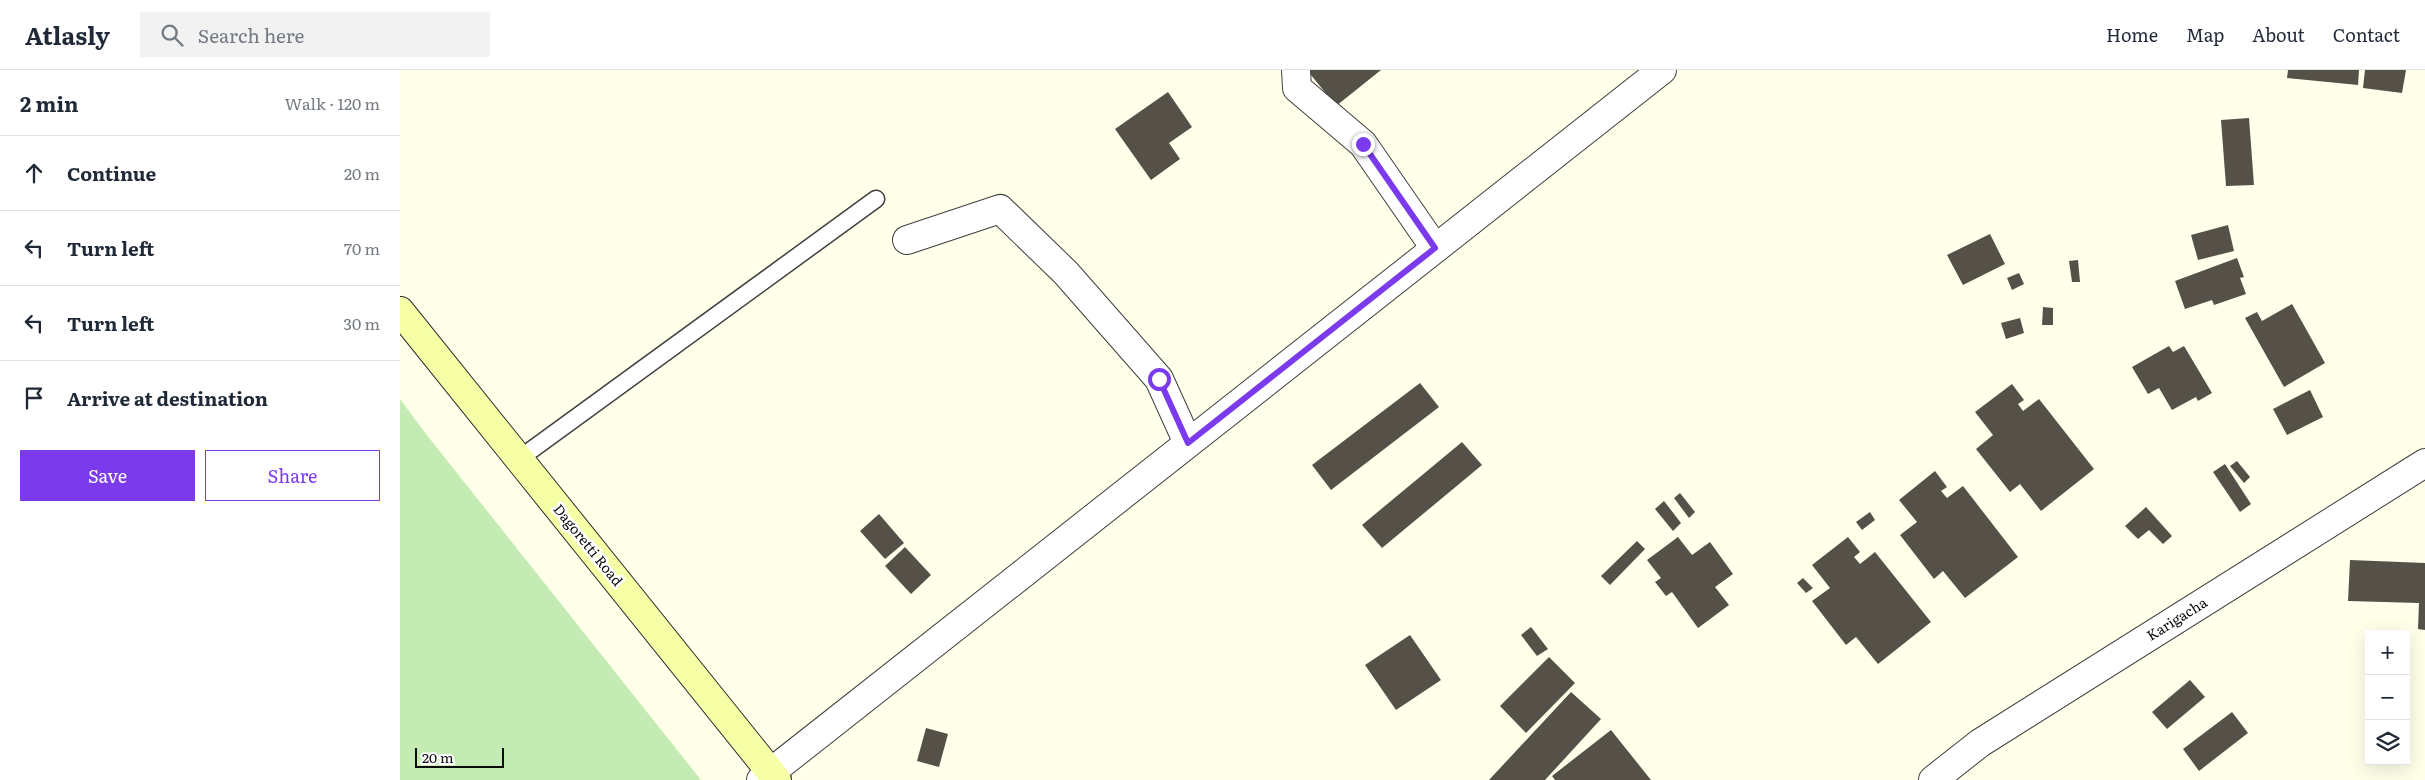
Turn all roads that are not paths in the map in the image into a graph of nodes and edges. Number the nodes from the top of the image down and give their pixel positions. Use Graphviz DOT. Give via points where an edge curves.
graph roads {
  1 [pos="1296,70"];
  2 [pos="1662,70"];
  3 [pos="876,199"];
  4 [pos="907,240"];
  5 [pos="1435,248"];
  6 [pos="400,311"];
  7 [pos="1188,443"];
  8 [pos="519,459"];
  9 [pos="2425,463"];
  10 [pos="769,777"];
  11 [pos="1933,780"];
  1 -- 5 [label="street" via="1297,88 1363,144"];
  2 -- 5 [label="street"];
  3 -- 8 [label="lane"];
  4 -- 7 [label="street" via="1000,209 1066,273 1159,379"];
  5 -- 7 [label="street"];
  6 -- 8 [label="main road, Dagoretti Road"];
  7 -- 10 [label="street"];
  8 -- 10 [label="main road, Dagoretti Road"];
  9 -- 11 [label="street, Karigacha" via="1980,744"];
}
